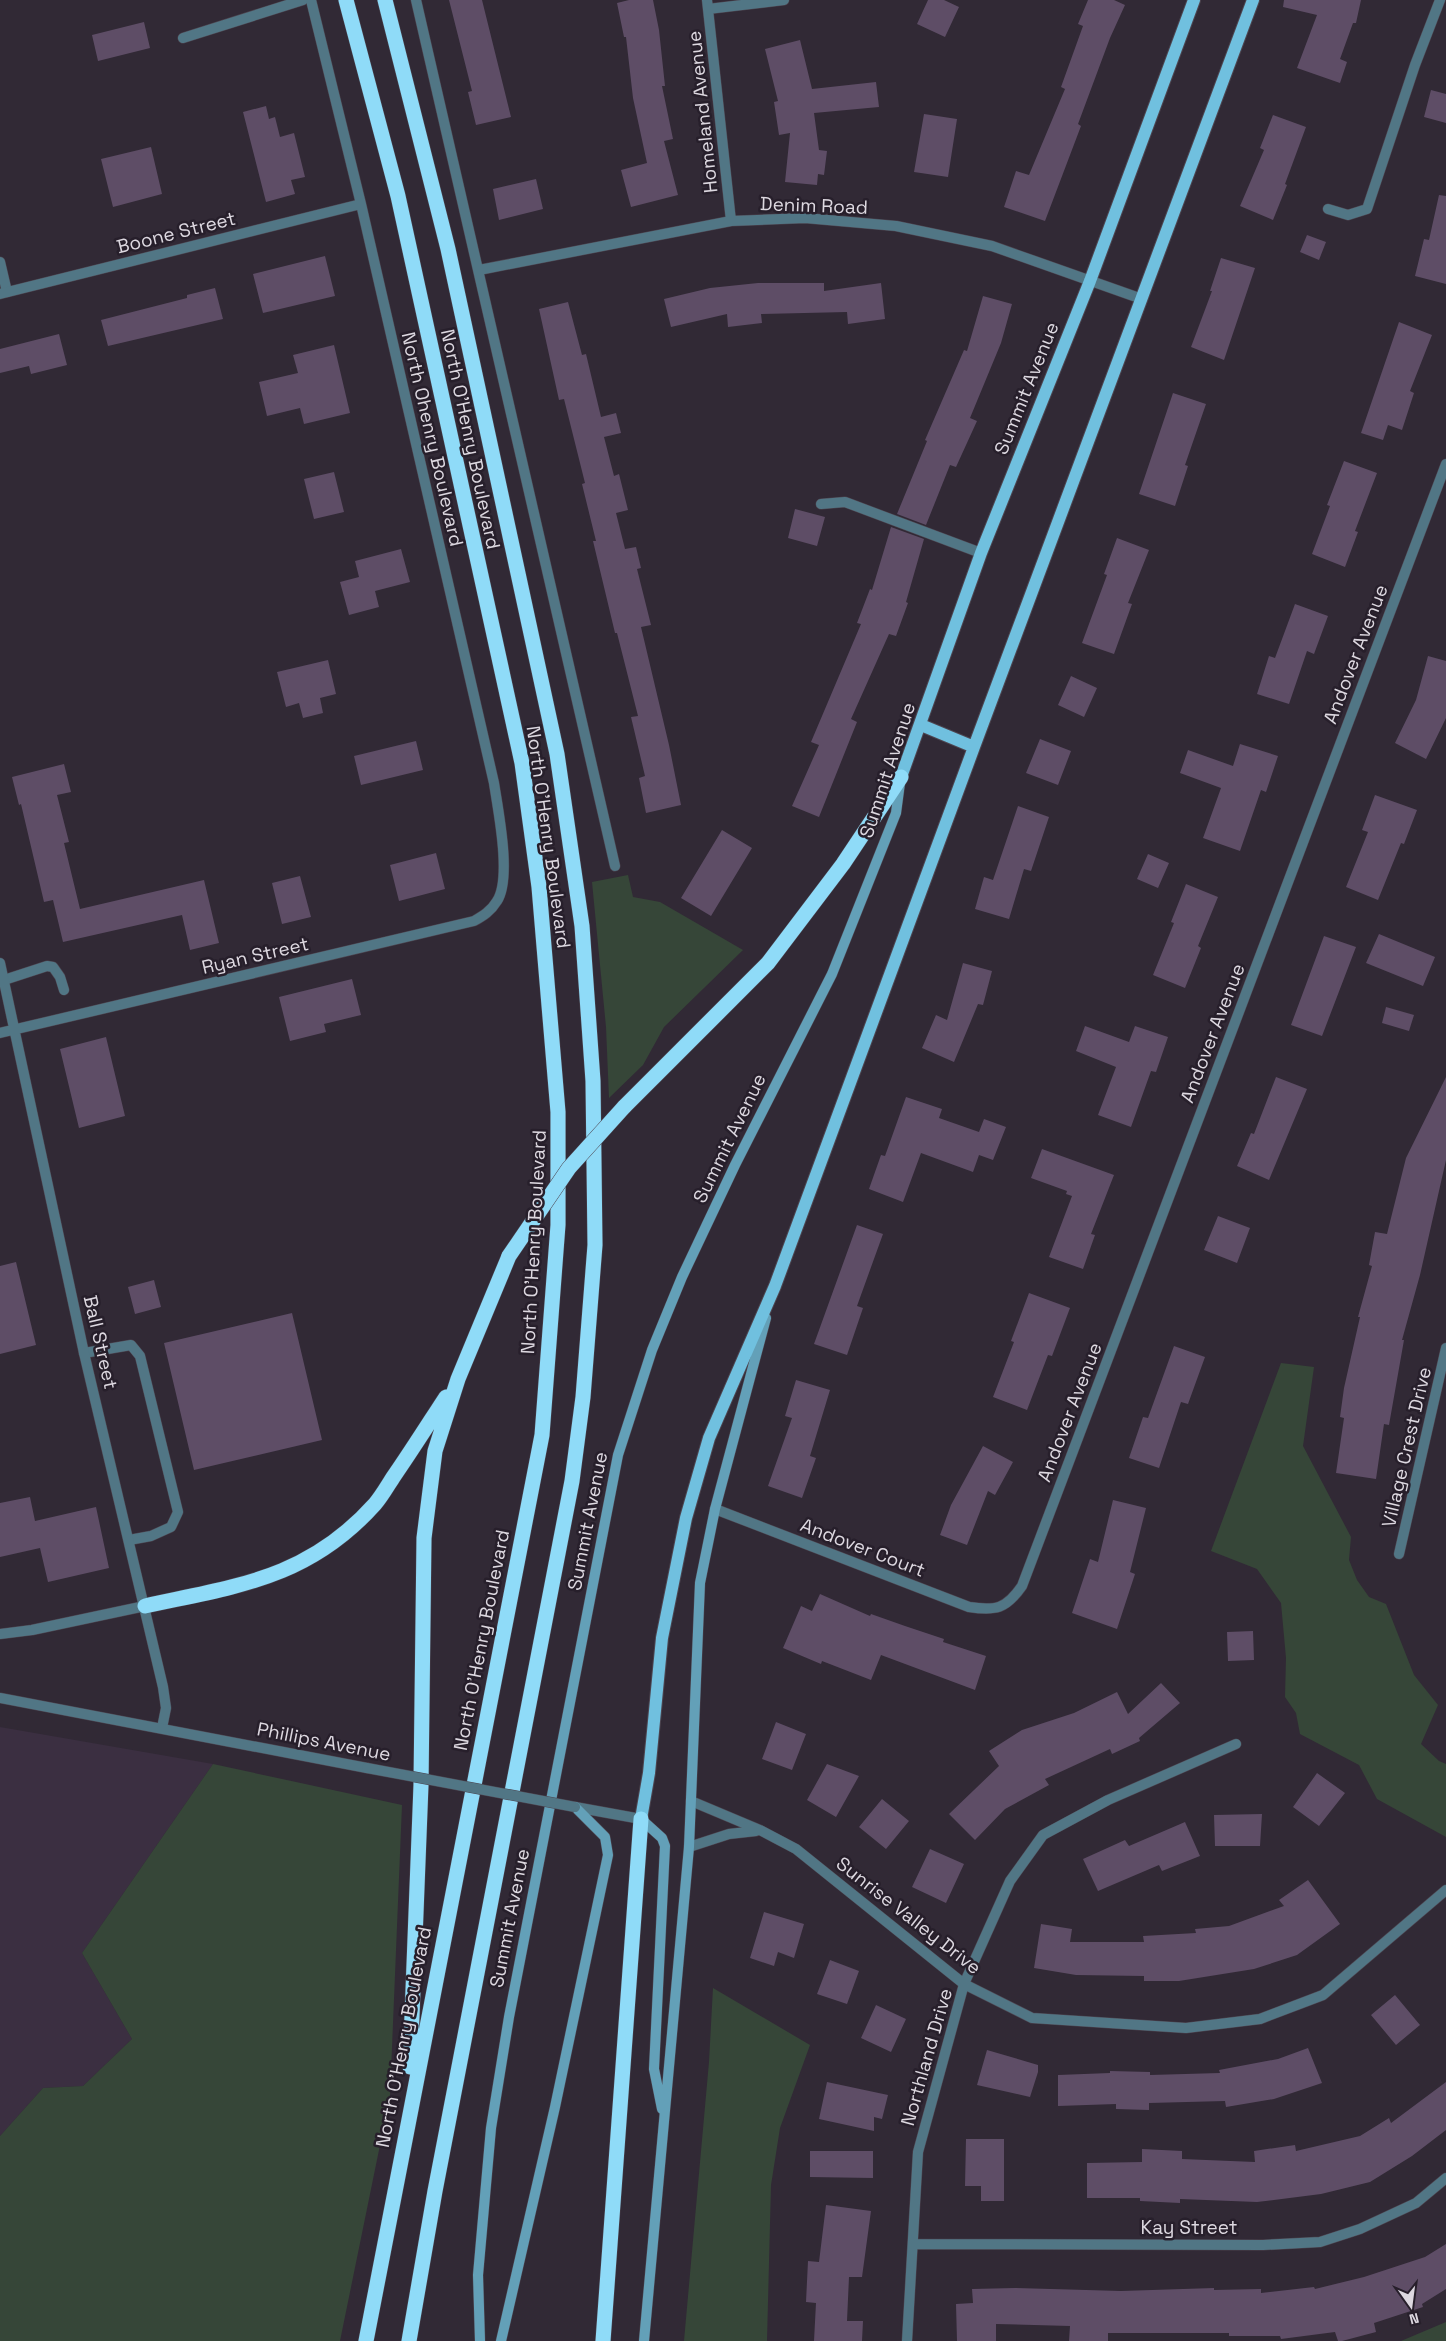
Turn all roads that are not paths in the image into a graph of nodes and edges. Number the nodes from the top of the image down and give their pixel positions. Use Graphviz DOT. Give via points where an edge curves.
graph roads {
  1 [pos="304,0"];
  2 [pos="312,0"];
  3 [pos="346,0"];
  4 [pos="384,0"];
  5 [pos="416,0"];
  6 [pos="784,0"];
  7 [pos="1194,0"];
  8 [pos="1253,0"];
  9 [pos="1440,0"];
  10 [pos="708,4"];
  11 [pos="183,38"];
  12 [pos="361,204"];
  13 [pos="1328,209"];
  14 [pos="731,221"];
  15 [pos="0,262"];
  16 [pos="479,270"];
  17 [pos="1090,280"];
  18 [pos="4,293"];
  19 [pos="1142,299"];
  20 [pos="1446,464"];
  21 [pos="821,504"];
  22 [pos="981,553"];
  23 [pos="921,725"];
  24 [pos="974,747"];
  25 [pos="901,777"];
  26 [pos="615,866"];
  27 [pos="502,888"];
  28 [pos="0,963"];
  29 [pos="4,980"];
  30 [pos="64,990"];
  31 [pos="16,1030"];
  32 [pos="0,1033"];
  33 [pos="775,1286"];
  34 [pos="1446,1348"];
  35 [pos="84,1353"];
  36 [pos="458,1379"];
  37 [pos="715,1509"];
  38 [pos="129,1540"];
  39 [pos="1399,1554"];
  40 [pos="145,1606"];
  41 [pos="1001,1607"];
  42 [pos="0,1634"];
  43 [pos="0,1698"];
  44 [pos="162,1728"];
  45 [pos="1236,1744"];
  46 [pos="691,1801"];
  47 [pos="575,1807"];
  48 [pos="641,1819"];
  49 [pos="760,1830"];
  50 [pos="689,1847"];
  51 [pos="1446,1890"];
  52 [pos="964,1984"];
  53 [pos="408,2116"];
  54 [pos="664,2119"];
  55 [pos="1446,2178"];
  56 [pos="914,2244"];
  57 [pos="366,2341"];
  58 [pos="409,2341"];
  59 [pos="480,2341"];
  60 [pos="501,2341"];
  61 [pos="603,2341"];
  62 [pos="644,2341"];
  63 [pos="907,2341"];
  1 -- 11 [label="street"];
  2 -- 12 [label="street, North Ohenry Boulevard"];
  3 -- 53 [label="highway, North O'Henry Boulevard" via="398,196 522,763 539,887 558,1112 558,1225 542,1435"];
  4 -- 58 [label="highway, North O'Henry Boulevard" via="448,249 557,754 582,926 593,1081 595,1245 583,1397 572,1481"];
  5 -- 16 [label="street"];
  6 -- 10 [label="street"];
  7 -- 17 [label="main road, Summit Avenue"];
  8 -- 19 [label="main road"];
  9 -- 13 [label="street" via="1367,209 1348,215"];
  10 -- 14 [label="street, Homeland Avenue"];
  12 -- 18 [label="street, Boone Street"];
  12 -- 27 [label="street, North Ohenry Boulevard" via="494,783 503,844"];
  14 -- 16 [label="street, Denim Road"];
  14 -- 17 [label="street, Denim Road" via="805,218 896,226 992,246"];
  15 -- 18 [label="street"];
  16 -- 26 [label="street"];
  17 -- 19 [label="street, Denim Road"];
  17 -- 22 [label="main road, Summit Avenue"];
  19 -- 24 [label="main road"];
  20 -- 41 [label="street, Andover Avenue" via="1022,1586"];
  21 -- 22 [label="street" via="845,502"];
  22 -- 23 [label="main road, Summit Avenue"];
  23 -- 24 [label="main road"];
  23 -- 25 [label="main road, Summit Avenue"];
  24 -- 33 [label="main road"];
  25 -- 36 [label="highway, bridge" via="843,864 768,963 624,1107 569,1168 509,1256"];
  25 -- 59 [label="main road, Summit Avenue" via="896,813 832,974 682,1277 652,1350 618,1455 509,2017 491,2128 478,2275"];
  27 -- 31 [label="street, Ryan Street" via="485,915 474,922"];
  28 -- 29 [label="street, Ball Street"];
  29 -- 30 [label="street" via="47,966 54,967"];
  29 -- 31 [label="street, Ball Street"];
  31 -- 32 [label="street, Ryan Street"];
  31 -- 35 [label="street, Ball Street"];
  33 -- 37 [label="main road"];
  33 -- 48 [label="main road" via="709,1438 686,1518 662,1638 649,1773"];
  34 -- 39 [label="street, Village Crest Drive"];
  35 -- 38 [label="street, Ball Street"];
  35 -- 38 [label="street" via="131,1345 140,1356 178,1512 171,1527"];
  36 -- 40 [label="highway" via="375,1504 340,1537 309,1559 279,1574"];
  36 -- 53 [label="highway" via="435,1451 424,1538 421,1785"];
  37 -- 41 [label="street, Andover Court" via="969,1607"];
  37 -- 46 [label="main road" via="700,1583"];
  38 -- 40 [label="street, Ball Street"];
  40 -- 42 [label="street"];
  40 -- 44 [label="street, Ball Street" via="166,1708"];
  43 -- 44 [label="street, Phillips Avenue"];
  44 -- 47 [label="street, Phillips Avenue, bridge"];
  45 -- 52 [label="street, Northland Drive" via="1108,1800 1043,1835 1010,1881"];
  46 -- 49 [label="street, Sunrise Valley Drive"];
  46 -- 50 [label="main road"];
  47 -- 48 [label="street, Phillips Avenue"];
  47 -- 60 [label="main road" via="605,1837 608,1855"];
  48 -- 54 [label="main road" via="662,1838 665,1846 654,2069"];
  48 -- 61 [label="highway"];
  49 -- 50 [label="street" via="729,1834"];
  49 -- 52 [label="street, Sunrise Valley Drive" via="796,1849"];
  50 -- 54 [label="main road"];
  51 -- 52 [label="street, Sunrise Valley Drive" via="1323,1995 1260,2019 1186,2028 1032,2018"];
  52 -- 56 [label="street, Northland Drive" via="918,2152"];
  53 -- 57 [label="highway, North O'Henry Boulevard"];
  54 -- 62 [label="main road"];
  55 -- 56 [label="street, Kay Street" via="1416,2202 1360,2229 1320,2242 1263,2245"];
  56 -- 63 [label="street, Northland Drive"];
}
